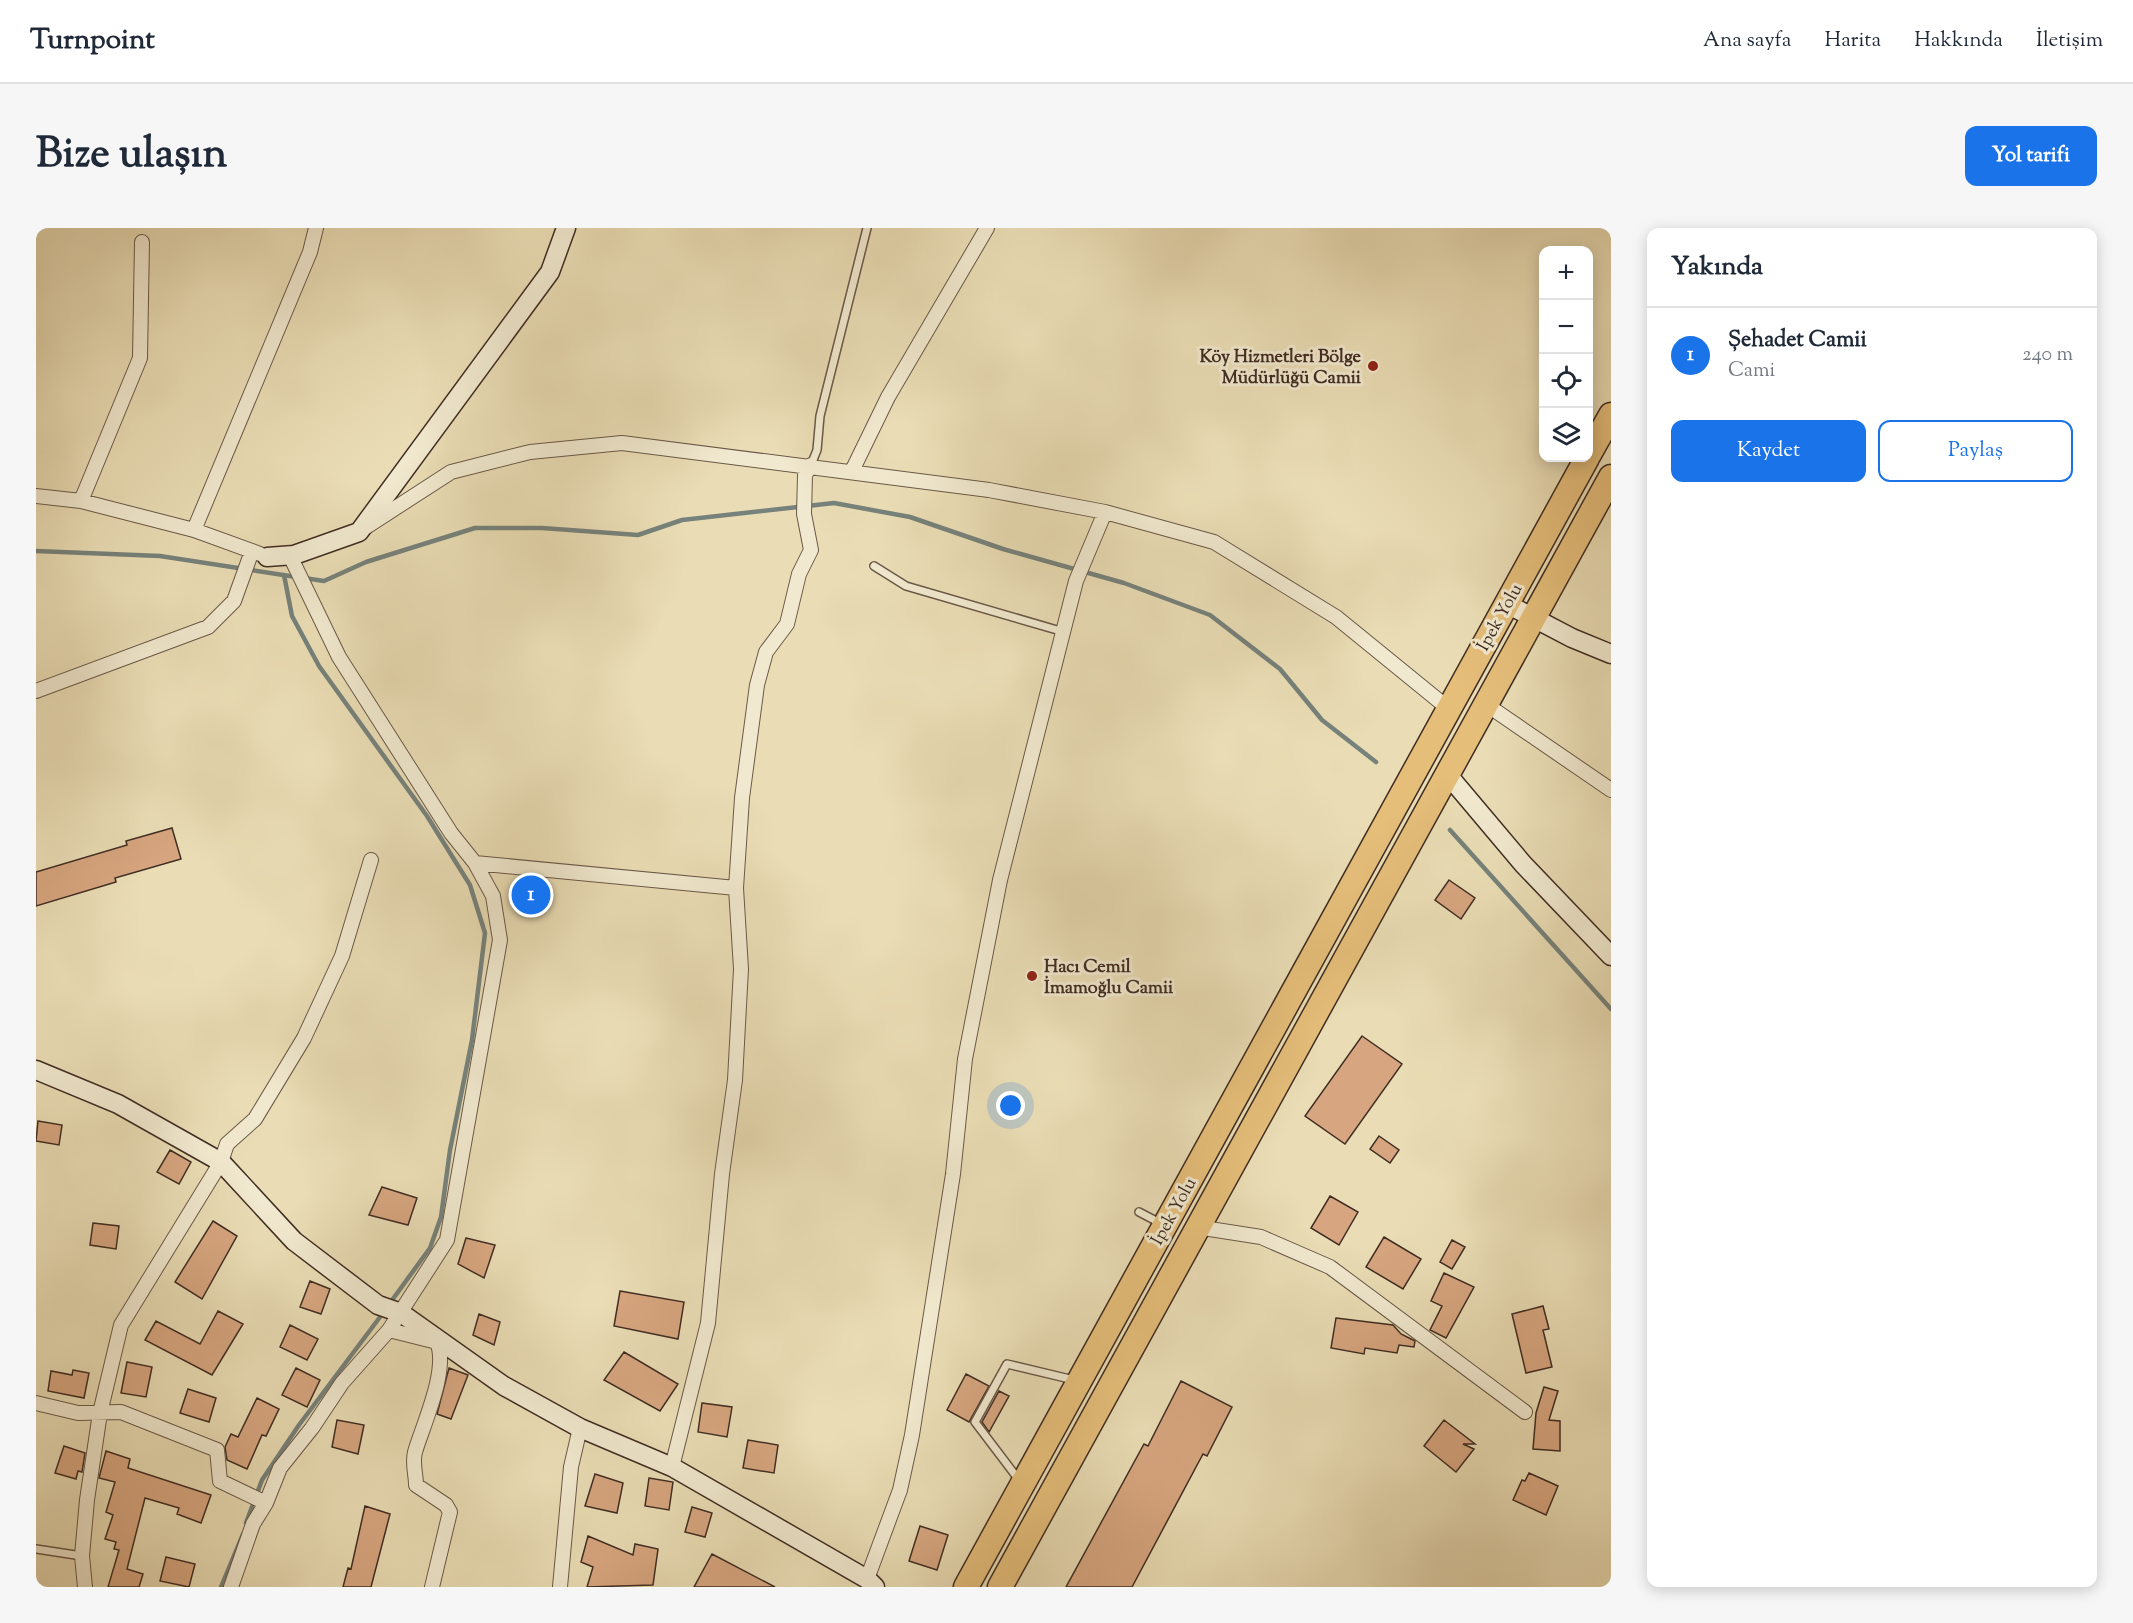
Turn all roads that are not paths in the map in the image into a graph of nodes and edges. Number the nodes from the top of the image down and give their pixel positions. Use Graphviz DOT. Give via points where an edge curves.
graph roads {
  1 [pos="316,228"];
  2 [pos="566,228"];
  3 [pos="867,228"];
  4 [pos="987,228"];
  5 [pos="142,242"];
  6 [pos="1611,415"];
  7 [pos="1593,448"];
  8 [pos="1585,462"];
  9 [pos="811,465"];
  10 [pos="852,471"];
  11 [pos="1611,477"];
  12 [pos="36,496"];
  13 [pos="81,501"];
  14 [pos="1105,512"];
  15 [pos="194,530"];
  16 [pos="359,532"];
  17 [pos="256,557"];
  18 [pos="293,558"];
  19 [pos="874,566"];
  20 [pos="1507,604"];
  21 [pos="1533,617"];
  22 [pos="1064,632"];
  23 [pos="1611,654"];
  24 [pos="36,691"];
  25 [pos="1487,705"];
  26 [pos="1449,709"];
  27 [pos="1443,784"];
  28 [pos="1611,790"];
  29 [pos="371,860"];
  30 [pos="475,863"];
  31 [pos="736,888"];
  32 [pos="1611,956"];
  33 [pos="36,1070"];
  34 [pos="221,1162"];
  35 [pos="1139,1212"];
  36 [pos="1165,1225"];
  37 [pos="1197,1227"];
  38 [pos="401,1313"];
  39 [pos="389,1330"];
  40 [pos="1080,1382"];
  41 [pos="36,1403"];
  42 [pos="1525,1412"];
  43 [pos="100,1413"];
  44 [pos="580,1428"];
  45 [pos="672,1467"];
  46 [pos="1023,1485"];
  47 [pos="259,1500"];
  48 [pos="36,1549"];
  49 [pos="82,1556"];
  50 [pos="871,1583"];
  51 [pos="85,1587"];
  52 [pos="231,1587"];
  53 [pos="432,1587"];
  54 [pos="560,1587"];
  55 [pos="966,1587"];
  56 [pos="1000,1587"];
  1 -- 15 [label="street"];
  2 -- 16 [label="street" via="550,272"];
  3 -- 9 [label="lane"];
  4 -- 10 [label="street" via="888,397"];
  5 -- 13 [label="street" via="140,358"];
  6 -- 7 [label="highway, İpek Yolu"];
  8 -- 20 [label="highway, İpek Yolu"];
  9 -- 10 [label="street"];
  9 -- 16 [label="street" via="622,443 530,452 451,472"];
  9 -- 31 [label="street" via="805,475 804,514 811,550 799,574 787,624 766,652 757,685 742,798"];
  10 -- 14 [label="street" via="989,490"];
  11 -- 21 [label="highway, İpek Yolu"];
  12 -- 13 [label="street"];
  13 -- 15 [label="street"];
  14 -- 22 [label="street" via="1076,582"];
  14 -- 26 [label="street" via="1214,542 1336,617"];
  15 -- 17 [label="street"];
  16 -- 18 [label="street"];
  17 -- 18 [label="street"];
  17 -- 24 [label="street" via="234,601 208,627"];
  18 -- 30 [label="street" via="339,657 451,833"];
  19 -- 22 [label="lane" via="906,586"];
  20 -- 21 [label="street"];
  20 -- 26 [label="highway, İpek Yolu"];
  21 -- 23 [label="street"];
  21 -- 25 [label="highway, İpek Yolu"];
  22 -- 50 [label="street" via="1000,880 965,1059 953,1174 912,1435 900,1490"];
  25 -- 27 [label="highway, İpek Yolu"];
  25 -- 28 [label="street"];
  26 -- 36 [label="highway, İpek Yolu"];
  27 -- 32 [label="street"];
  27 -- 37 [label="highway, İpek Yolu"];
  29 -- 34 [label="street" via="342,956 304,1038 255,1119 227,1144"];
  30 -- 31 [label="street"];
  30 -- 38 [label="street" via="493,896 500,940 492,991 447,1240"];
  31 -- 45 [label="street" via="741,969 735,1080 708,1323"];
  33 -- 34 [label="street" via="118,1104"];
  34 -- 38 [label="street" via="294,1241 378,1305"];
  34 -- 43 [label="street" via="121,1325"];
  35 -- 36 [label="lane"];
  36 -- 40 [label="highway, İpek Yolu"];
  37 -- 42 [label="street" via="1261,1237 1330,1267"];
  37 -- 56 [label="highway, İpek Yolu"];
  38 -- 39 [label="street"];
  38 -- 44 [label="street" via="504,1386"];
  39 -- 47 [label="street" via="342,1383"];
  39 -- 53 [label="street" via="437,1342 440,1350 414,1464 416,1485 450,1512"];
  40 -- 46 [label="highway, İpek Yolu"];
  40 -- 46 [label="lane" via="1007,1364 975,1422"];
  41 -- 43 [label="street" via="78,1413"];
  43 -- 47 [label="street" via="122,1412 217,1450 220,1481"];
  43 -- 49 [label="street"];
  44 -- 45 [label="street"];
  44 -- 54 [label="street" via="571,1467"];
  45 -- 50 [label="street"];
  46 -- 55 [label="highway, İpek Yolu"];
  47 -- 52 [label="street"];
  48 -- 49 [label="lane"];
  49 -- 51 [label="street"];
}
